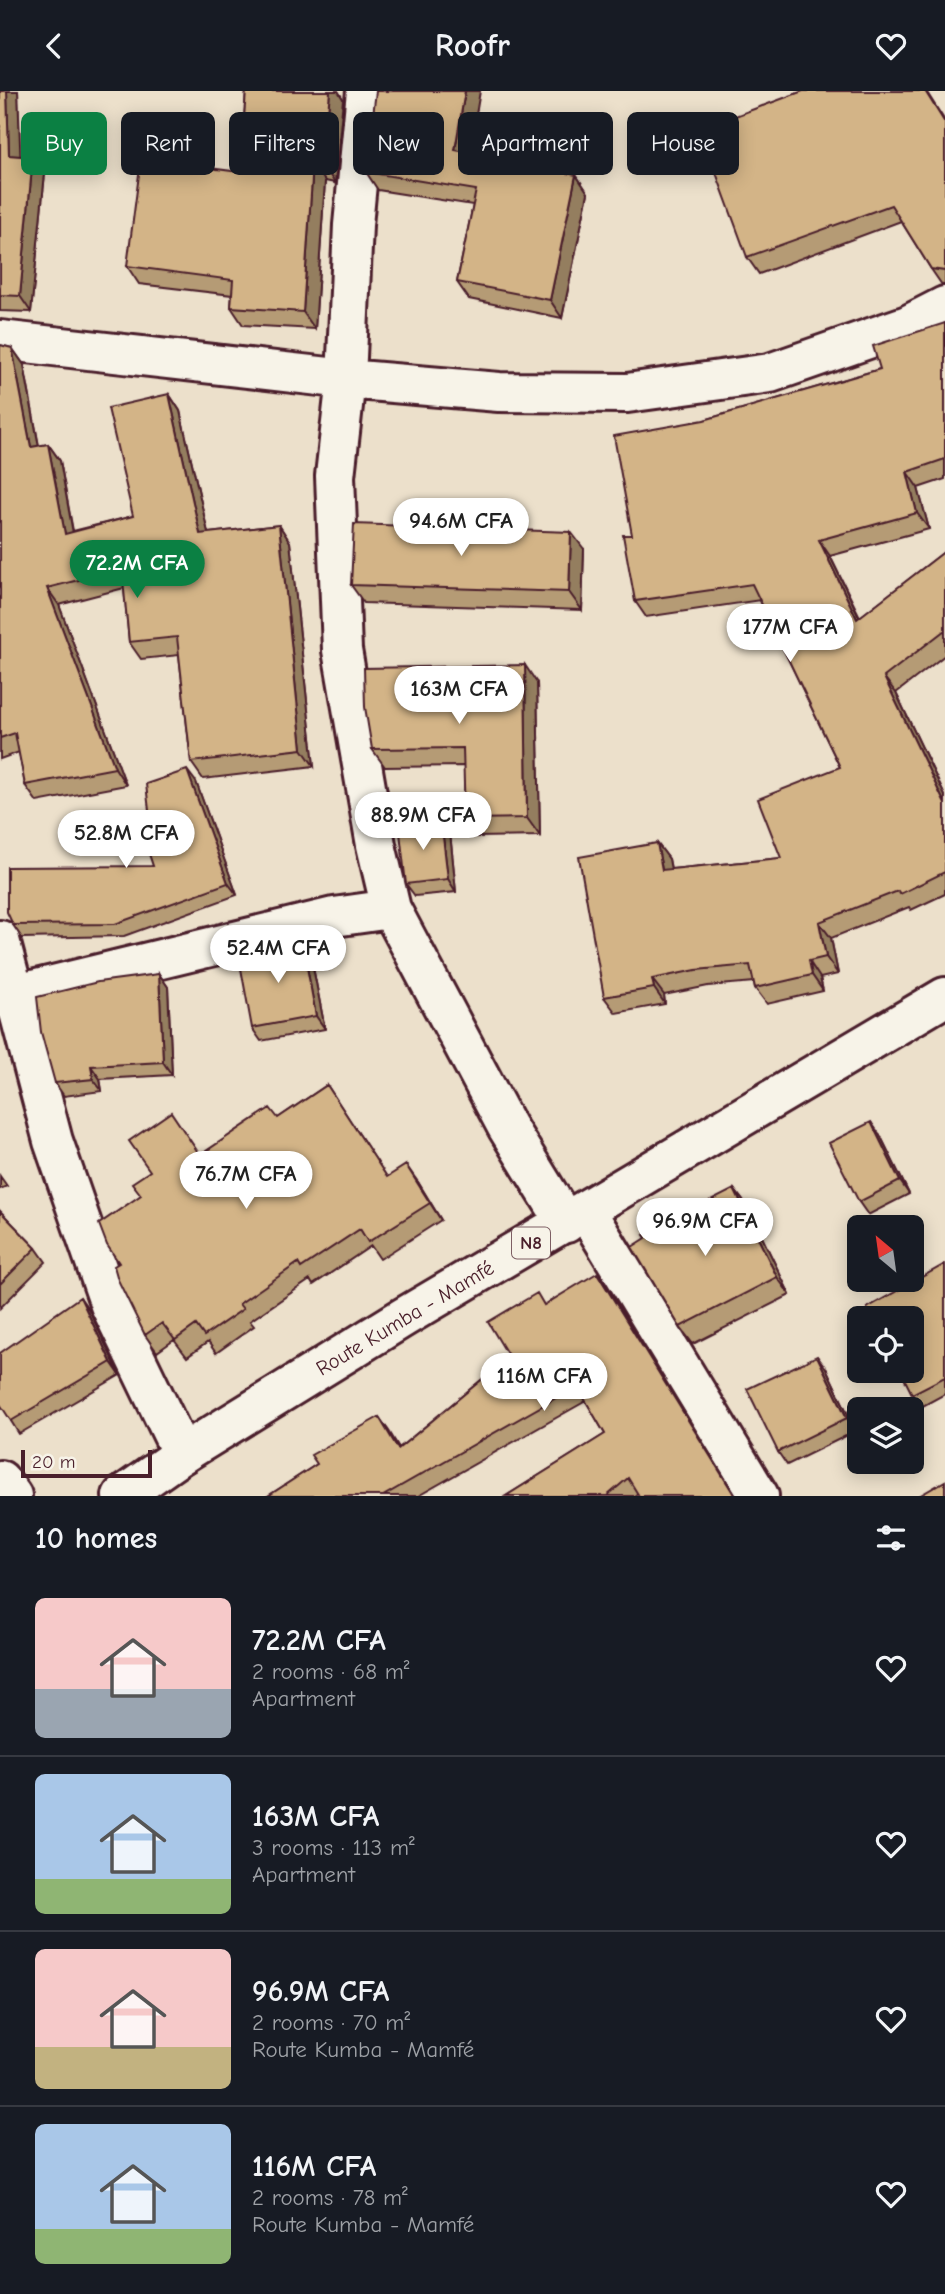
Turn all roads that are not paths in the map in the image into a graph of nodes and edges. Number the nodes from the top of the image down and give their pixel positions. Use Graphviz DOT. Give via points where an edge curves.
graph roads {
  1 [pos="366,91"];
  2 [pos="945,306"];
  3 [pos="0,340"];
  4 [pos="346,379"];
  5 [pos="391,909"];
  6 [pos="0,940"];
  7 [pos="6,996"];
  8 [pos="945,997"];
  9 [pos="576,1217"];
  10 [pos="182,1454"];
  11 [pos="0,1480"];
  12 [pos="12,1496"];
  13 [pos="122,1496"];
  14 [pos="759,1496"];
  1 -- 4 [label="main road" via="353,225"];
  2 -- 4 [label="main road" via="908,325 770,373 627,393 499,392"];
  3 -- 4 [label="main road"];
  4 -- 5 [label="main road" via="335,476 342,650"];
  5 -- 7 [label="main road" via="334,917"];
  5 -- 9 [label="main road" via="507,1127"];
  6 -- 7 [label="main road"];
  7 -- 10 [label="main road" via="110,1305"];
  8 -- 9 [label="main road, Route Kumba - Mamfé / N8"];
  9 -- 10 [label="main road, Route Kumba - Mamfé / N8"];
  9 -- 14 [label="main road"];
  10 -- 13 [label="main road, Route Kumba - Mamfé / N8"];
  11 -- 12 [label="main road"];
}
